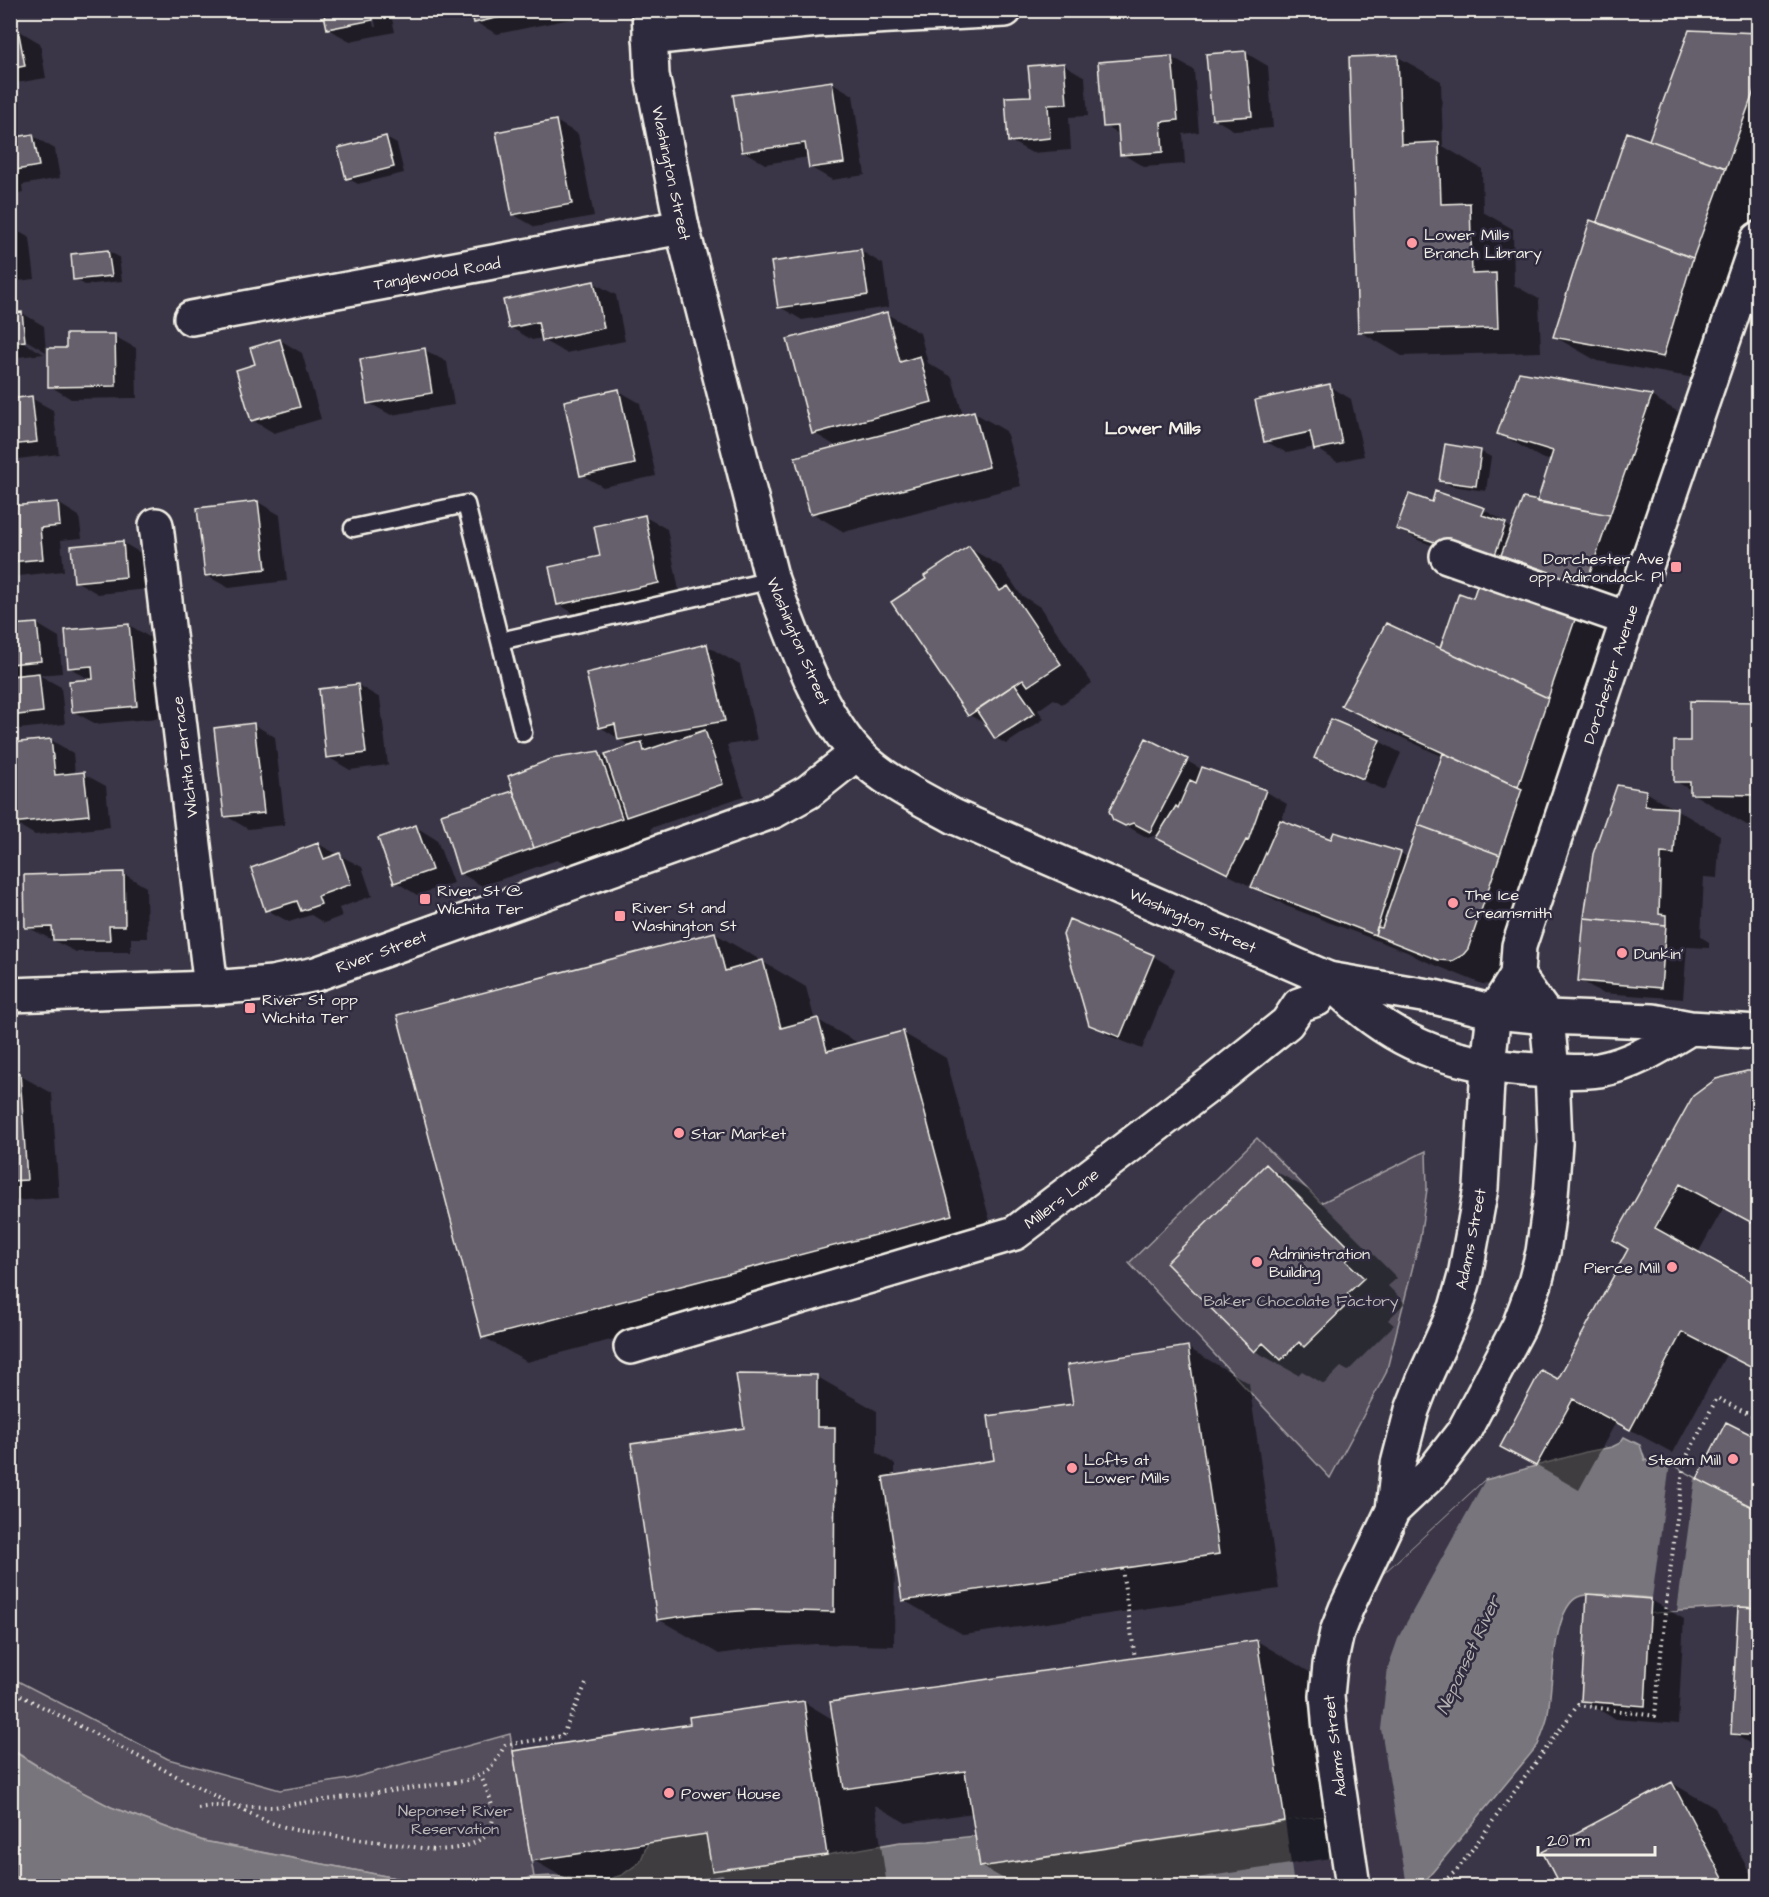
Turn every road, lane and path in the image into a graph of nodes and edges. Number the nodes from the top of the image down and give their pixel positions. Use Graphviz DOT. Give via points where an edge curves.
graph roads {
  1 [pos="1005,10"];
  2 [pos="807,15"];
  3 [pos="650,24"];
  4 [pos="682,227"];
  5 [pos="1758,239"];
  6 [pos="191,318"];
  7 [pos="156,525"];
  8 [pos="353,528"];
  9 [pos="1447,555"];
  10 [pos="772,580"];
  11 [pos="1628,619"];
  12 [pos="500,641"];
  13 [pos="523,733"];
  14 [pos="857,753"];
  15 [pos="1517,975"];
  16 [pos="1328,979"];
  17 [pos="211,988"];
  18 [pos="10,995"];
  19 [pos="1494,1012"];
  20 [pos="1547,1017"];
  21 [pos="1690,1028"];
  22 [pos="1758,1032"];
  23 [pos="1488,1065"];
  24 [pos="1552,1071"];
  25 [pos="631,1347"];
  26 [pos="1758,1419"];
  27 [pos="1394,1510"];
  28 [pos="1122,1569"];
  29 [pos="1135,1658"];
  30 [pos="586,1684"];
  31 [pos="10,1690"];
  32 [pos="481,1776"];
  33 [pos="198,1808"];
  34 [pos="238,1808"];
  35 [pos="1353,1887"];
  36 [pos="1439,1887"];
  1 -- 2 [label="main road"];
  2 -- 3 [label="main road"];
  3 -- 4 [label="main road, Washington Street" via="652,75"];
  4 -- 6 [label="main road, Tanglewood Road"];
  4 -- 10 [label="main road, Washington Street"];
  5 -- 11 [label="main road, Dorchester Avenue"];
  7 -- 17 [label="main road, Wichita Terrace"];
  8 -- 12 [label="lane" via="466,504"];
  9 -- 11 [label="main road"];
  10 -- 12 [label="lane"];
  10 -- 14 [label="main road, Washington Street" via="822,699"];
  11 -- 15 [label="main road, Dorchester Avenue" via="1519,946"];
  12 -- 13 [label="lane"];
  14 -- 16 [label="main road, Washington Street" via="955,817"];
  14 -- 17 [label="main road, River Street" via="808,792 755,818 316,974 272,983"];
  15 -- 19 [label="main road, Dorchester Avenue"];
  15 -- 20 [label="main road"];
  16 -- 19 [label="main road, Washington Street" via="1434,997"];
  16 -- 23 [label="main road, Washington Street" via="1347,1000 1404,1040 1441,1055"];
  16 -- 25 [label="main road, Millers Lane" via="1317,999 1299,1005 1287,1023 1015,1233"];
  17 -- 18 [label="main road, River Street"];
  19 -- 20 [label="main road"];
  19 -- 23 [label="main road, Adams Street"];
  20 -- 21 [label="main road" via="1653,1022"];
  20 -- 24 [label="main road, Adams Street"];
  21 -- 22 [label="main road"];
  21 -- 24 [label="main road" via="1627,1062 1600,1070"];
  23 -- 24 [label="main road, Washington Street"];
  23 -- 27 [label="main road, Adams Street" via="1481,1188 1472,1248 1455,1308 1412,1410 1400,1455"];
  24 -- 27 [label="main road, Adams Street" via="1556,1143 1551,1195 1543,1251 1528,1304 1464,1431 1442,1461"];
  26 -- 36 [label="path" via="1717,1398 1684,1462 1655,1716 1578,1705 1457,1870"];
  27 -- 35 [label="main road, Adams Street" via="1346,1609 1333,1648 1327,1696"];
  28 -- 29 [label="path"];
  30 -- 32 [label="path" via="562,1736 504,1745 493,1766"];
  31 -- 34 [label="path"];
  32 -- 34 [label="path" via="284,1806"];
  32 -- 34 [label="path" via="493,1819 475,1844 456,1849 435,1850 295,1830"];
  33 -- 34 [label="path"];
}
